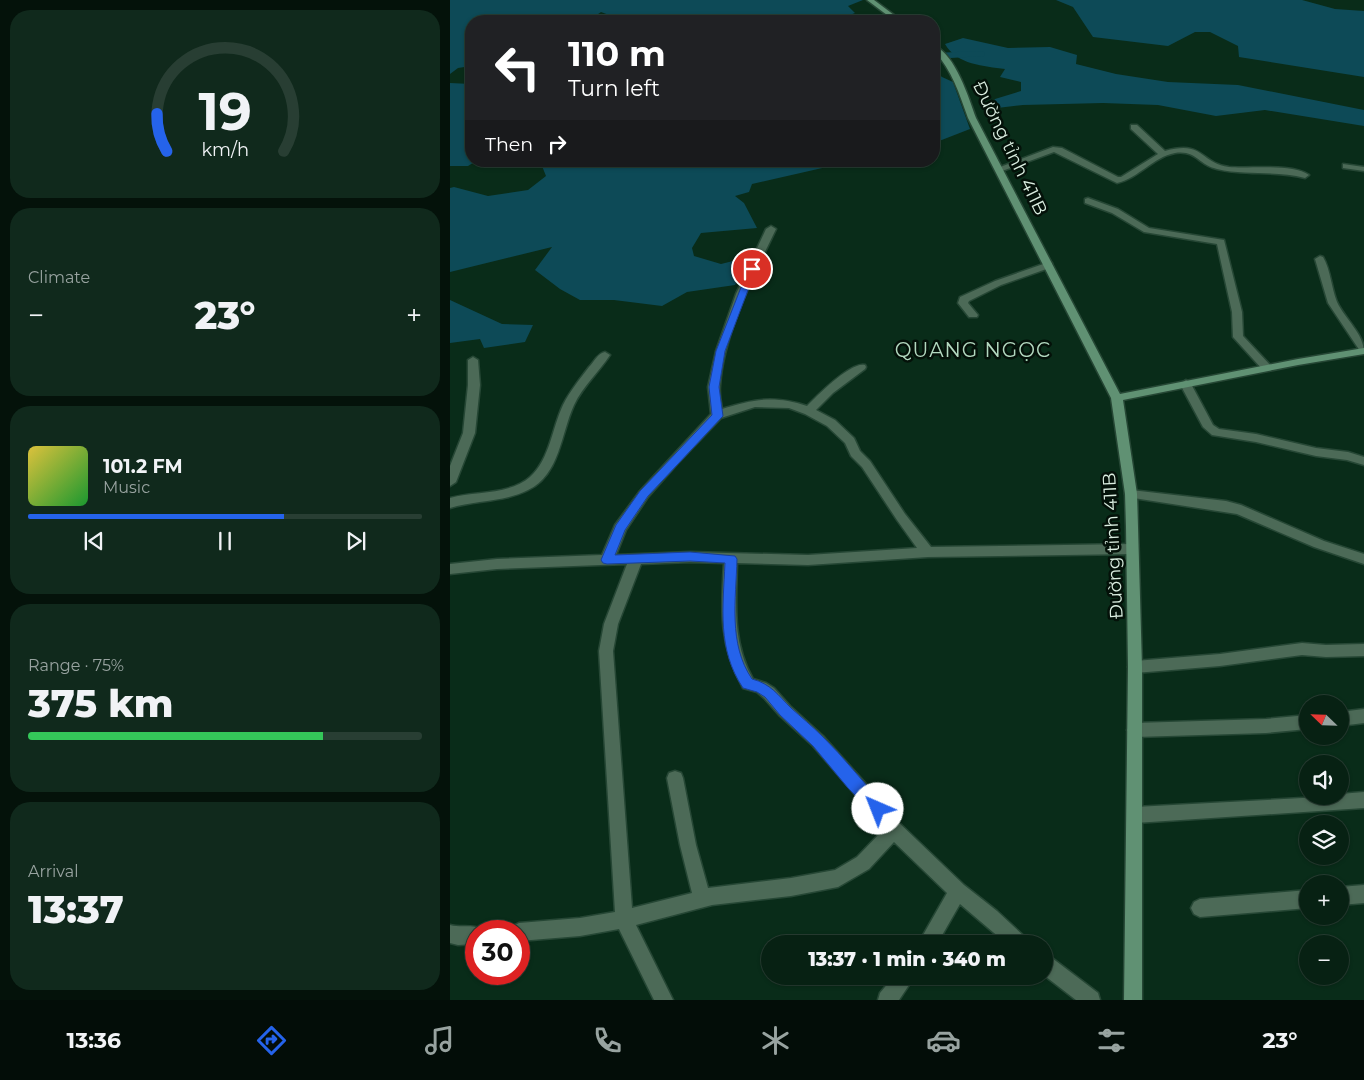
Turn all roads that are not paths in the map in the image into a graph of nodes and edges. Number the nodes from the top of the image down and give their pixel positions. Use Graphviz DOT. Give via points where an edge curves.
graph roads {
  1 [pos="870,0"];
  2 [pos="891,15"];
  3 [pos="940,54"];
  4 [pos="1134,127"];
  5 [pos="1164,154"];
  6 [pos="1346,166"];
  7 [pos="999,169"];
  8 [pos="1364,169"];
  9 [pos="1305,175"];
  10 [pos="1088,202"];
  11 [pos="771,229"];
  12 [pos="1320,259"];
  13 [pos="1049,266"];
  14 [pos="973,315"];
  15 [pos="1364,350"];
  16 [pos="605,355"];
  17 [pos="474,360"];
  18 [pos="861,367"];
  19 [pos="1267,368"];
  20 [pos="1186,384"];
  21 [pos="1117,398"];
  22 [pos="809,411"];
  23 [pos="717,416"];
  24 [pos="1364,461"];
  25 [pos="450,482"];
  26 [pos="1131,494"];
  27 [pos="450,503"];
  28 [pos="1131,548"];
  29 [pos="928,552"];
  30 [pos="636,559"];
  31 [pos="731,559"];
  32 [pos="1364,559"];
  33 [pos="607,560"];
  34 [pos="450,569"];
  35 [pos="1364,650"];
  36 [pos="1135,667"];
  37 [pos="1364,716"];
  38 [pos="1349,718"];
  39 [pos="1299,723"];
  40 [pos="1136,730"];
  41 [pos="675,778"];
  42 [pos="1364,800"];
  43 [pos="1135,815"];
  44 [pos="894,830"];
  45 [pos="958,891"];
  46 [pos="1364,894"];
  47 [pos="1349,895"];
  48 [pos="702,899"];
  49 [pos="1299,900"];
  50 [pos="1200,908"];
  51 [pos="624,919"];
  52 [pos="530,931"];
  53 [pos="450,934"];
  54 [pos="932,935"];
  55 [pos="1010,935"];
  56 [pos="465,936"];
  57 [pos="1053,971"];
  58 [pos="899,985"];
  59 [pos="664,1000"];
  60 [pos="887,1000"];
  61 [pos="1091,1000"];
  62 [pos="1133,1000"];
  1 -- 2 [label="main road"];
  3 -- 7 [label="main road, Đường tỉnh 411B" via="951,65 972,118"];
  4 -- 5 [label="street"];
  5 -- 7 [label="street" via="1117,180 1053,149"];
  5 -- 9 [label="street" via="1192,151 1210,164 1227,169 1285,170"];
  6 -- 8 [label="street"];
  7 -- 13 [label="main road, Đường tỉnh 411B"];
  10 -- 19 [label="street" via="1115,211 1147,230 1222,242 1237,312 1238,337"];
  11 -- 23 [label="street" via="741,294 721,351 714,387"];
  12 -- 15 [label="street" via="1331,297"];
  13 -- 14 [label="street" via="998,283 964,299 963,303"];
  13 -- 21 [label="main road, Đường tỉnh 411B"];
  15 -- 19 [label="main road"];
  16 -- 27 [label="street" via="569,405 548,461 538,477 524,488"];
  17 -- 25 [label="street" via="469,433"];
  18 -- 22 [label="street" via="829,390"];
  19 -- 20 [label="main road"];
  20 -- 21 [label="main road"];
  20 -- 24 [label="street" via="1209,427 1216,432"];
  21 -- 26 [label="main road, Đường tỉnh 411B"];
  22 -- 23 [label="street" via="790,404 754,402"];
  22 -- 29 [label="street" via="850,441 855,453"];
  23 -- 33 [label="street" via="644,494 620,528"];
  26 -- 28 [label="main road, Đường tỉnh 411B"];
  26 -- 32 [label="street" via="1242,510 1319,544"];
  28 -- 29 [label="street"];
  28 -- 36 [label="main road, Đường tỉnh 411B"];
  29 -- 31 [label="street" via="808,560"];
  30 -- 31 [label="street"];
  30 -- 33 [label="street"];
  30 -- 51 [label="street" via="611,624 606,651"];
  31 -- 44 [label="street" via="731,647 740,673 748,684 769,693 818,741"];
  33 -- 34 [label="street"];
  35 -- 36 [label="street" via="1302,649"];
  36 -- 40 [label="main road, Đường tỉnh 411B"];
  37 -- 38 [label="street"];
  39 -- 40 [label="street"];
  40 -- 43 [label="main road, Đường tỉnh 411B"];
  41 -- 48 [label="street"];
  42 -- 43 [label="street"];
  43 -- 62 [label="main road, Đường tỉnh 411B"];
  44 -- 45 [label="street"];
  44 -- 48 [label="street" via="863,863 838,878"];
  45 -- 54 [label="street"];
  45 -- 55 [label="street"];
  46 -- 47 [label="street"];
  48 -- 51 [label="street"];
  49 -- 50 [label="street"];
  51 -- 52 [label="street"];
  51 -- 59 [label="street"];
  53 -- 56 [label="street"];
  57 -- 61 [label="street"];
  58 -- 60 [label="street"];
}
